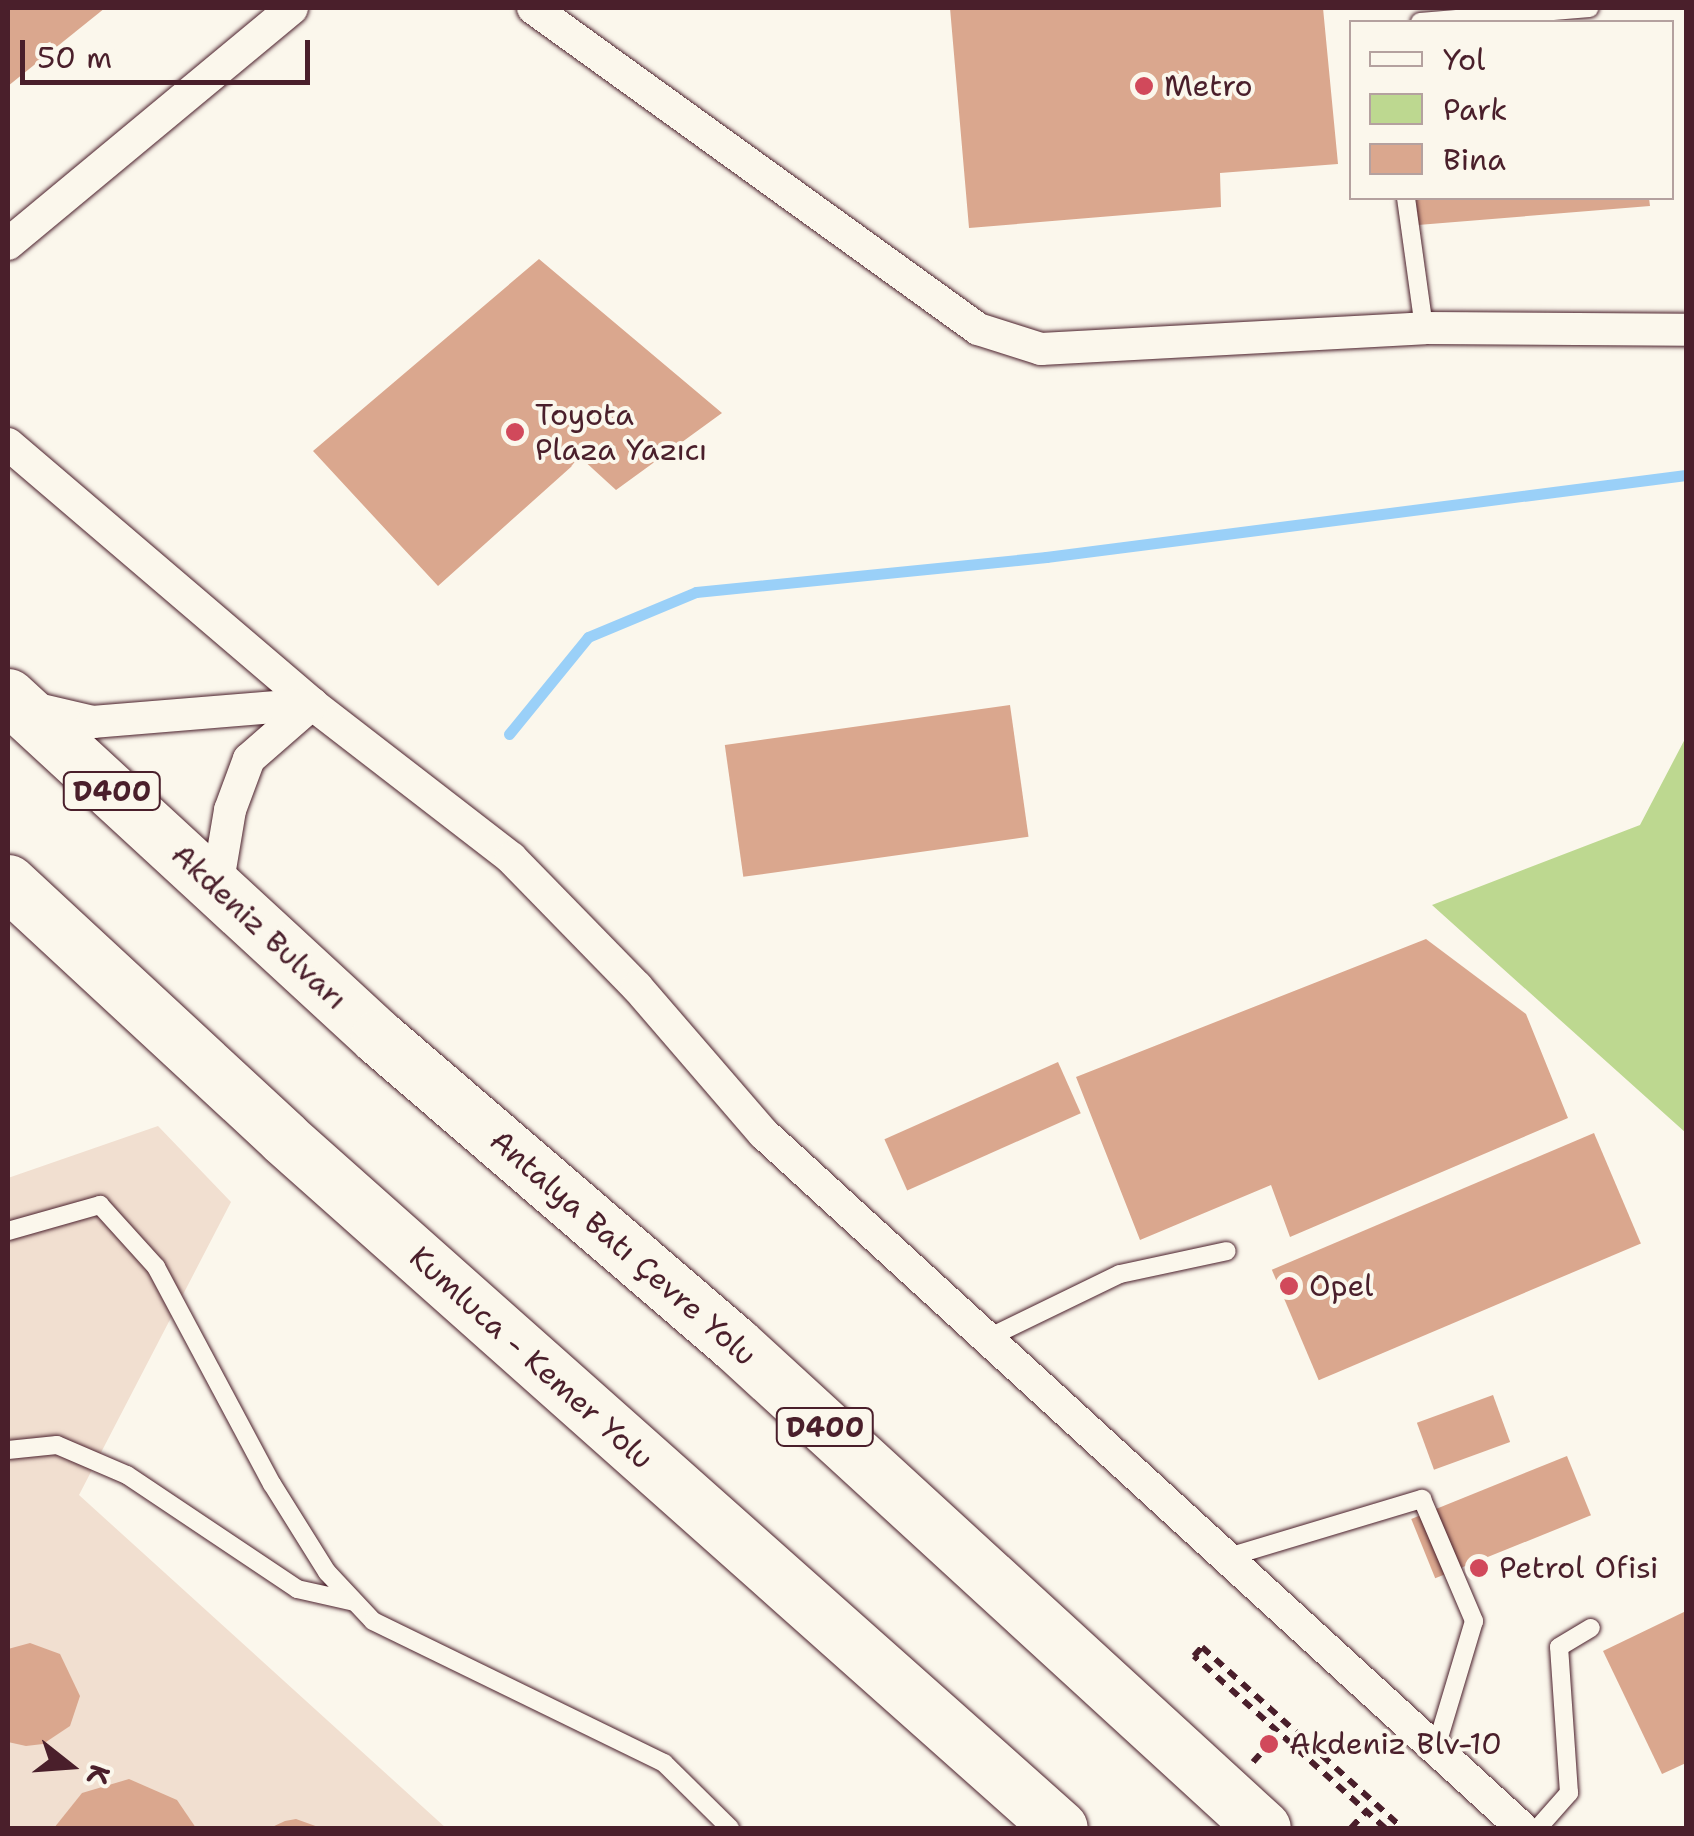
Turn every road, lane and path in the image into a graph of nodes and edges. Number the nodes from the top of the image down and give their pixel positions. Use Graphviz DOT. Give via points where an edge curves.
graph roads {
  1 [pos="292,8"];
  2 [pos="533,8"];
  3 [pos="1589,8"];
  4 [pos="1444,20"];
  5 [pos="1406,200"];
  6 [pos="8,244"];
  7 [pos="1424,328"];
  8 [pos="1686,330"];
  9 [pos="8,444"];
  10 [pos="12,700"];
  11 [pos="312,704"];
  12 [pos="8,882"];
  13 [pos="216,886"];
  14 [pos="378,1036"];
  15 [pos="8,1231"];
  16 [pos="1227,1251"];
  17 [pos="986,1339"];
  18 [pos="8,1450"];
  19 [pos="1224,1558"];
  20 [pos="356,1602"];
  21 [pos="1592,1628"];
  22 [pos="1435,1752"];
  23 [pos="1367,1810"];
  24 [pos="730,1828"];
  25 [pos="1060,1828"];
  26 [pos="1263,1828"];
  27 [pos="1350,1828"];
  28 [pos="1386,1828"];
  29 [pos="1402,1828"];
  30 [pos="1522,1828"];
  31 [pos="1538,1828"];
  1 -- 6 [label="street"];
  2 -- 7 [label="street" via="978,329 1041,349"];
  3 -- 4 [label="lane"];
  5 -- 7 [label="lane"];
  7 -- 8 [label="street"];
  9 -- 11 [label="street"];
  10 -- 11 [label="street" via="93,722"];
  10 -- 13 [label="highway, Akdeniz Bulvarı / D400"];
  11 -- 13 [label="street" via="249,760 230,810"];
  11 -- 17 [label="street" via="512,858 763,1133"];
  12 -- 25 [label="highway, Kumluca - Kemer Yolu" via="284,1138"];
  13 -- 14 [label="highway, Akdeniz Bulvarı / D400"];
  14 -- 26 [label="highway, Antalya Batı Çevre Yolu / D400" via="735,1344"];
  15 -- 20 [label="lane" via="100,1205 156,1267 272,1484 327,1572"];
  16 -- 17 [label="lane" via="1120,1274"];
  17 -- 19 [label="street"];
  18 -- 20 [label="lane" via="56,1445 127,1475 297,1588"];
  19 -- 22 [label="street"];
  19 -- 22 [label="lane" via="1422,1499 1474,1621"];
  20 -- 24 [label="lane" via="373,1620 664,1763"];
  21 -- 31 [label="lane" via="1560,1647 1569,1793"];
  22 -- 30 [label="street"];
  23 -- 27 [label="path"];
  23 -- 28 [label="path"];
  23 -- 29 [label="path" via="1194,1656 1202,1647"];
}
